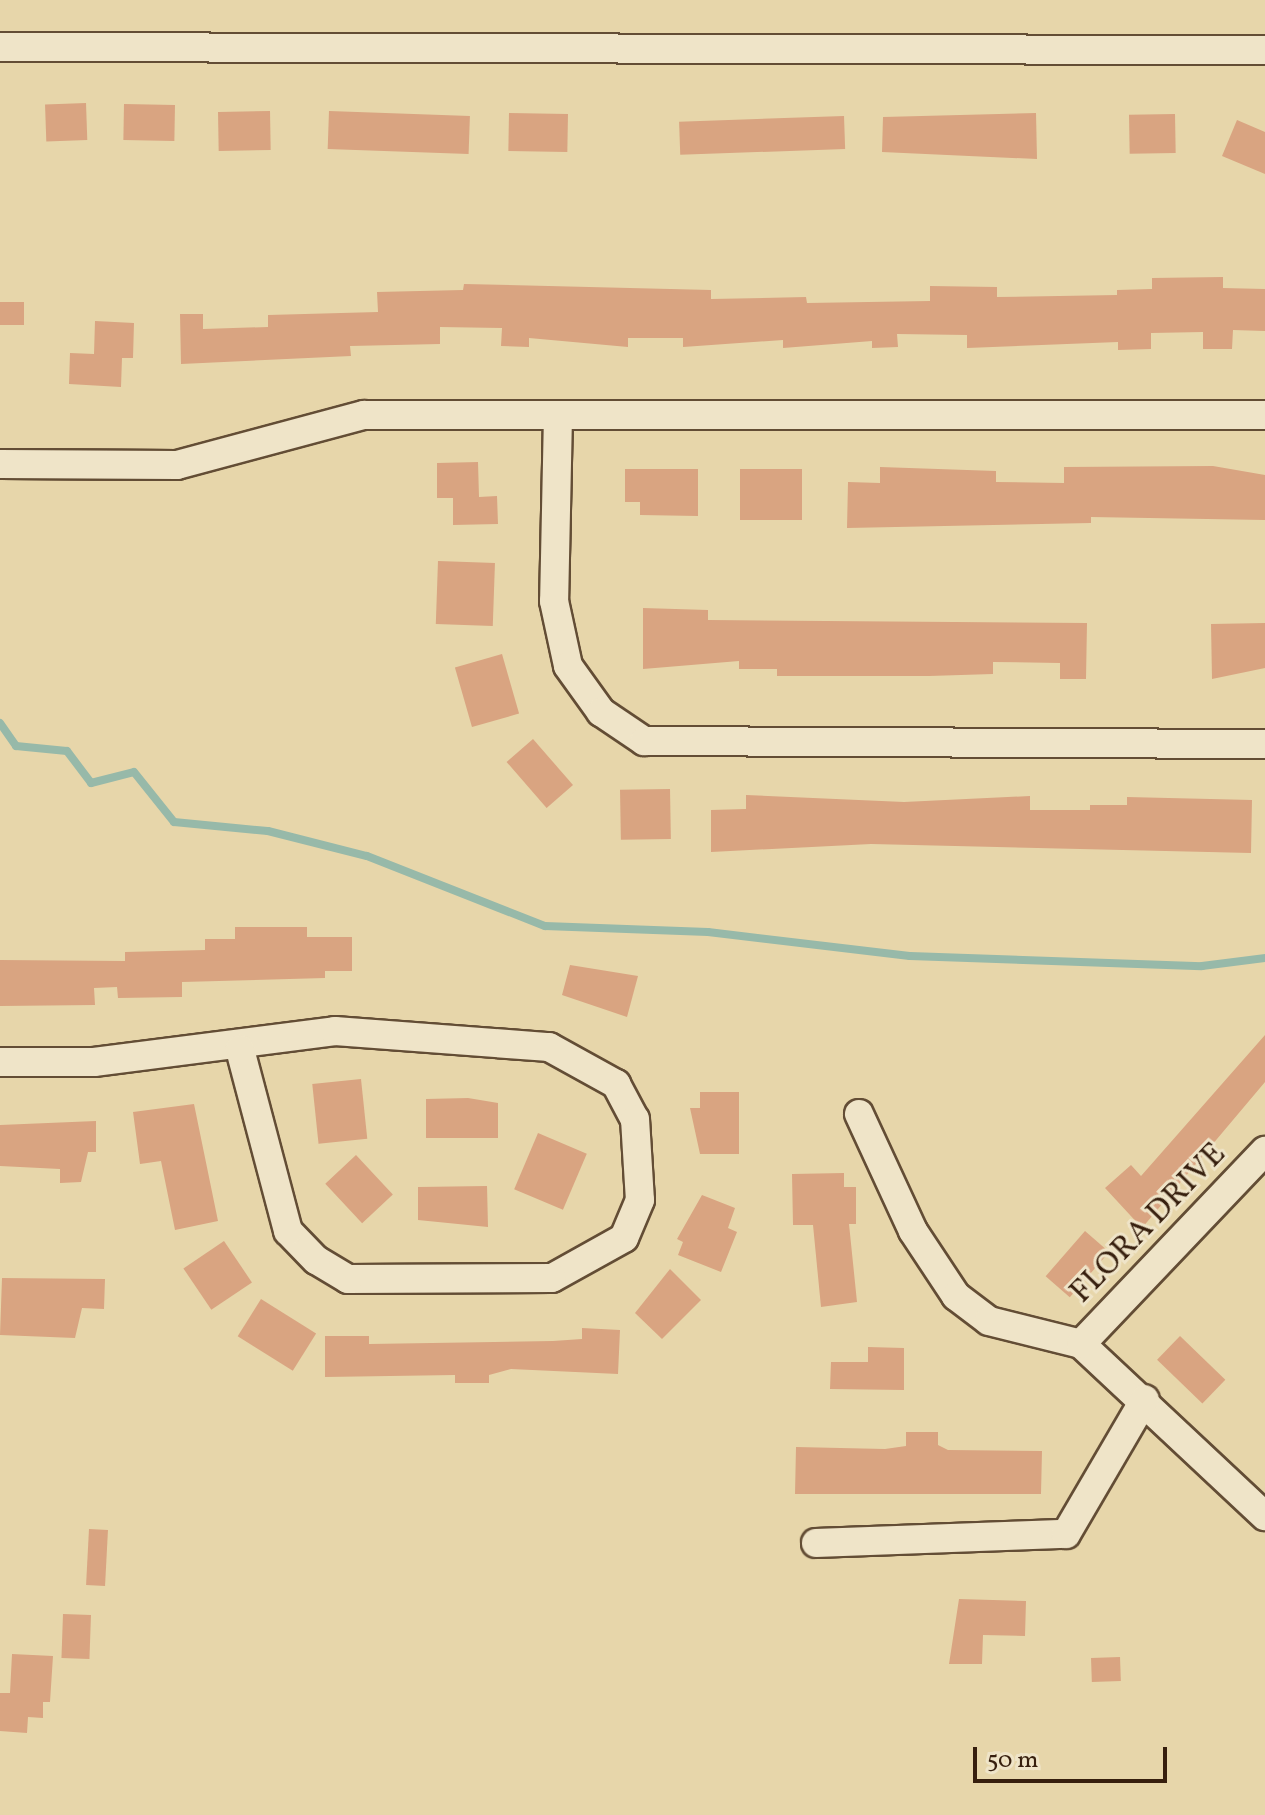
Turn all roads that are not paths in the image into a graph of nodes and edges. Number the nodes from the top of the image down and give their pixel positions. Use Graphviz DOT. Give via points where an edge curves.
graph roads {
  1 [pos="0,47"];
  2 [pos="1265,50"];
  3 [pos="558,415"];
  4 [pos="1265,415"];
  5 [pos="0,464"];
  6 [pos="1265,744"];
  7 [pos="240,1049"];
  8 [pos="0,1062"];
  9 [pos="859,1114"];
  10 [pos="1265,1151"];
  11 [pos="1081,1344"];
  12 [pos="1145,1399"];
  13 [pos="1265,1516"];
  14 [pos="816,1543"];
  1 -- 2 [label="street"];
  3 -- 4 [label="street"];
  3 -- 5 [label="street" via="364,415 177,465"];
  3 -- 6 [label="street" via="554,601 568,666 601,712 644,741"];
  7 -- 7 [label="street" via="335,1031 549,1047 584,1060 616,1084 635,1119 640,1200 624,1238 552,1278 348,1279 316,1260 288,1231"];
  7 -- 8 [label="street" via="94,1062"];
  9 -- 11 [label="street" via="913,1231 956,1296 989,1321"];
  10 -- 11 [label="street, FLORA DRIVE"];
  11 -- 12 [label="street"];
  12 -- 13 [label="street"];
  12 -- 14 [label="street" via="1066,1534"];
}
